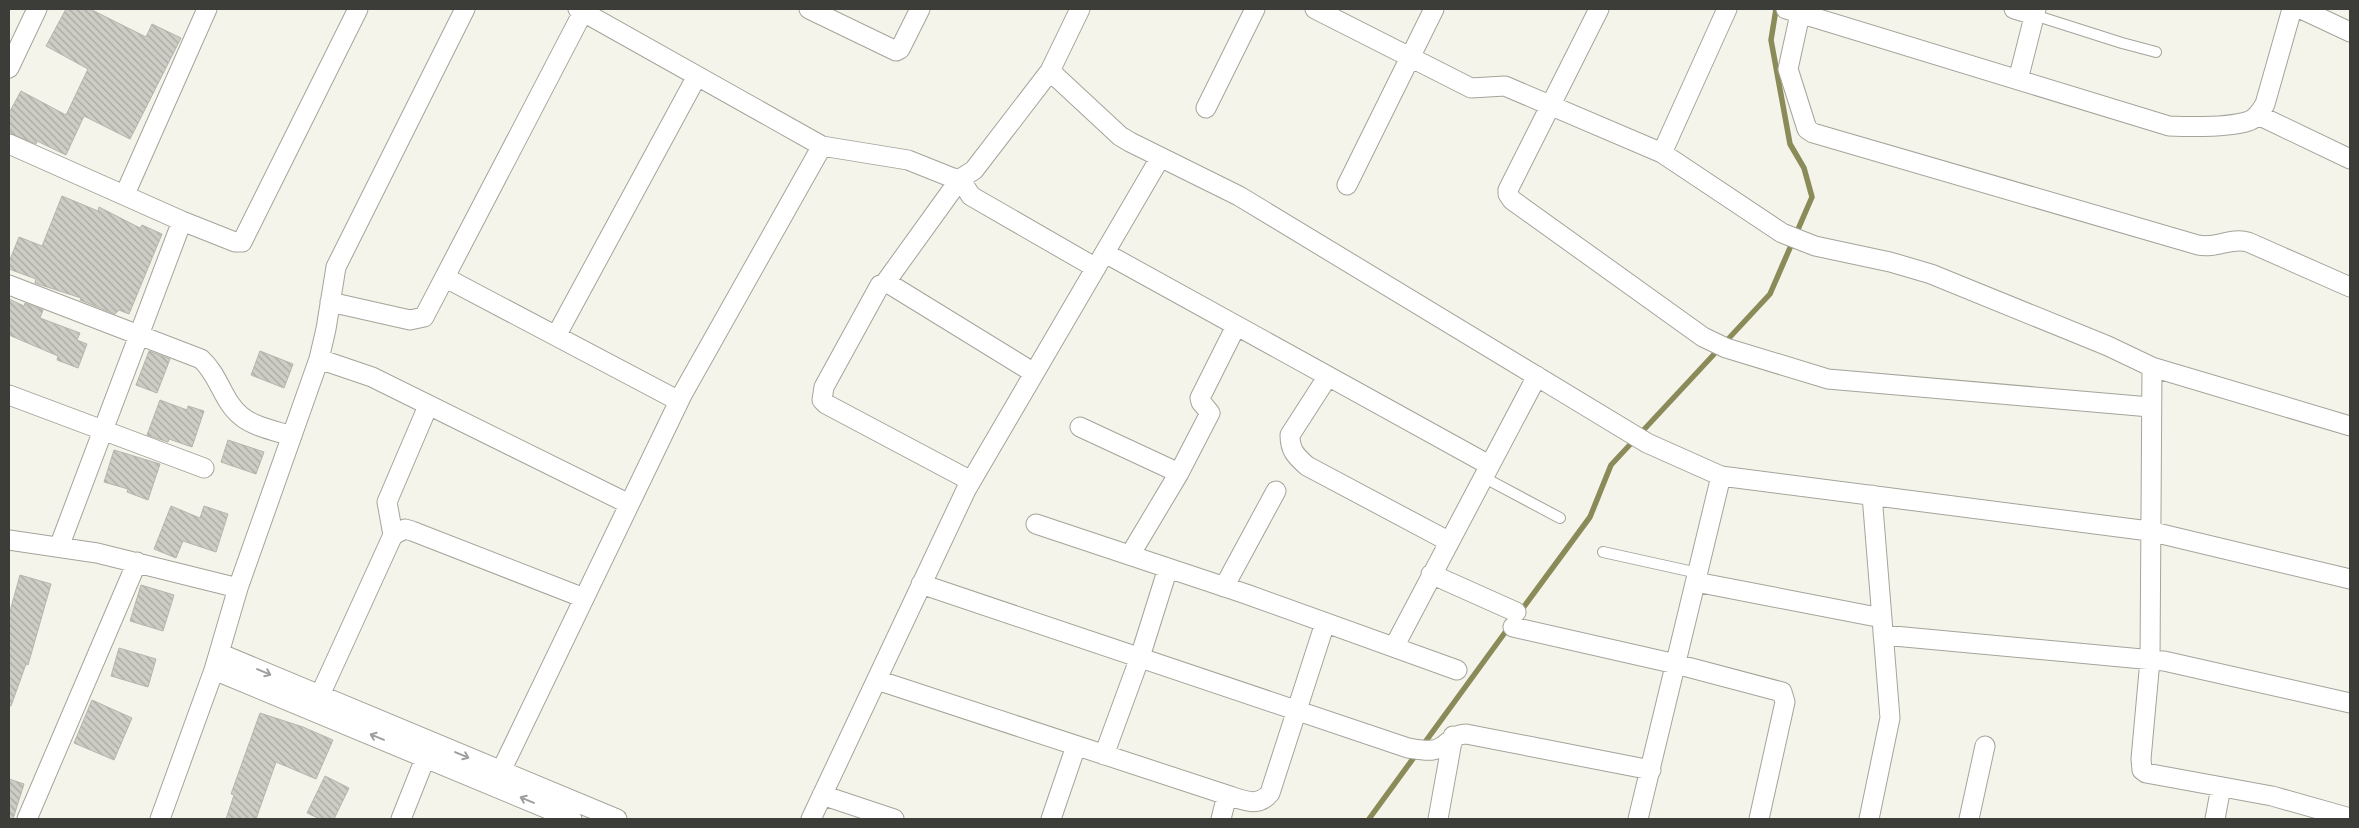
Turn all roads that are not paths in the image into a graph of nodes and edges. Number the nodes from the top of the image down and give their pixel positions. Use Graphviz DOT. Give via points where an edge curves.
graph roads {
  1 [pos="37,9"];
  2 [pos="207,9"];
  3 [pos="358,9"];
  4 [pos="465,9"];
  5 [pos="808,9"];
  6 [pos="920,9"];
  7 [pos="1080,9"];
  8 [pos="1255,9"];
  9 [pos="1315,9"];
  10 [pos="1434,9"];
  11 [pos="1599,9"];
  12 [pos="1727,9"];
  13 [pos="2014,9"];
  14 [pos="2292,9"];
  15 [pos="2301,9"];
  16 [pos="580,10"];
  17 [pos="1793,12"];
  18 [pos="2035,12"];
  19 [pos="1828,15"];
  20 [pos="2350,32"];
  21 [pos="2156,52"];
  22 [pos="1410,56"];
  23 [pos="9,68"];
  24 [pos="1050,71"];
  25 [pos="697,76"];
  26 [pos="2018,80"];
  27 [pos="1550,104"];
  28 [pos="1206,108"];
  29 [pos="2258,115"];
  30 [pos="9,144"];
  31 [pos="822,146"];
  32 [pos="1662,153"];
  33 [pos="1160,158"];
  34 [pos="2350,159"];
  35 [pos="960,179"];
  36 [pos="1347,185"];
  37 [pos="125,194"];
  38 [pos="182,221"];
  39 [pos="1100,260"];
  40 [pos="446,278"];
  41 [pos="885,283"];
  42 [pos="9,285"];
  43 [pos="2350,287"];
  44 [pos="330,302"];
  45 [pos="1236,326"];
  46 [pos="139,334"];
  47 [pos="556,336"];
  48 [pos="319,359"];
  49 [pos="2152,367"];
  50 [pos="1034,373"];
  51 [pos="1328,376"];
  52 [pos="1537,376"];
  53 [pos="9,395"];
  54 [pos="679,401"];
  55 [pos="428,406"];
  56 [pos="2150,406"];
  57 [pos="2350,426"];
  58 [pos="1080,427"];
  59 [pos="103,431"];
  60 [pos="292,436"];
  61 [pos="204,468"];
  62 [pos="1486,471"];
  63 [pos="1178,473"];
  64 [pos="1721,476"];
  65 [pos="971,481"];
  66 [pos="1276,491"];
  67 [pos="1872,495"];
  68 [pos="629,504"];
  69 [pos="1560,518"];
  70 [pos="1036,524"];
  71 [pos="2149,531"];
  72 [pos="393,535"];
  73 [pos="9,540"];
  74 [pos="1448,541"];
  75 [pos="59,547"];
  76 [pos="1603,552"];
  77 [pos="1130,555"];
  78 [pos="137,562"];
  79 [pos="1168,568"];
  80 [pos="1431,574"];
  81 [pos="1697,578"];
  82 [pos="2350,579"];
  83 [pos="921,584"];
  84 [pos="1224,587"];
  85 [pos="238,588"];
  86 [pos="584,598"];
  87 [pos="1325,622"];
  88 [pos="1882,627"];
  89 [pos="1394,647"];
  90 [pos="1140,657"];
  91 [pos="2150,660"];
  92 [pos="217,661"];
  93 [pos="1676,664"];
  94 [pos="1457,670"];
  95 [pos="877,680"];
  96 [pos="320,695"];
  97 [pos="2350,703"];
  98 [pos="1297,710"];
  99 [pos="1453,736"];
  100 [pos="1076,746"];
  101 [pos="1985,746"];
  102 [pos="429,749"];
  103 [pos="1104,755"];
  104 [pos="1650,770"];
  105 [pos="501,771"];
  106 [pos="2221,786"];
  107 [pos="822,795"];
  108 [pos="1227,795"];
  109 [pos="2350,818"];
  110 [pos="27,819"];
  111 [pos="160,819"];
  112 [pos="401,819"];
  113 [pos="572,819"];
  114 [pos="617,819"];
  115 [pos="811,819"];
  116 [pos="894,819"];
  117 [pos="1050,819"];
  118 [pos="1221,819"];
  119 [pos="1438,819"];
  120 [pos="1638,819"];
  121 [pos="1759,819"];
  122 [pos="1869,819"];
  123 [pos="1969,819"];
  124 [pos="2215,819"];
  1 -- 23 [label="street"];
  2 -- 37 [label="street"];
  3 -- 38 [label="street" via="242,242"];
  4 -- 44 [label="street" via="336,267"];
  5 -- 6 [label="street" via="896,51"];
  7 -- 24 [label="street"];
  8 -- 28 [label="street"];
  9 -- 22 [label="street"];
  10 -- 22 [label="street"];
  11 -- 27 [label="street"];
  12 -- 32 [label="street"];
  13 -- 18 [label="street"];
  14 -- 29 [label="street" via="2265,104"];
  15 -- 20 [label="street"];
  16 -- 25 [label="street"];
  16 -- 40 [label="street"];
  17 -- 19 [label="street"];
  17 -- 43 [label="street" via="1788,69 1807,129 1812,133 2198,245 2215,246 2235,240 2248,242"];
  18 -- 21 [label="lane" via="2122,44"];
  18 -- 26 [label="street"];
  19 -- 26 [label="street"];
  22 -- 27 [label="street" via="1471,88 1505,86"];
  22 -- 36 [label="street"];
  24 -- 33 [label="street" via="1120,136"];
  24 -- 35 [label="street" via="974,170"];
  25 -- 31 [label="street"];
  25 -- 47 [label="street"];
  26 -- 29 [label="street" via="2170,126 2198,128 2249,121"];
  27 -- 32 [label="street"];
  27 -- 56 [label="street" via="1508,194 1703,337 1726,348 1828,378"];
  29 -- 34 [label="street"];
  30 -- 37 [label="street"];
  31 -- 35 [label="street" via="908,160"];
  31 -- 54 [label="street"];
  32 -- 49 [label="street" via="1782,233 1815,246 1931,274"];
  33 -- 39 [label="street"];
  33 -- 52 [label="street" via="1239,196"];
  35 -- 39 [label="street" via="971,196"];
  35 -- 41 [label="street"];
  37 -- 38 [label="street"];
  38 -- 46 [label="street"];
  39 -- 45 [label="street"];
  39 -- 50 [label="street"];
  40 -- 44 [label="street" via="429,312 418,320"];
  40 -- 47 [label="street"];
  41 -- 50 [label="street"];
  41 -- 65 [label="street" via="880,284 824,387 822,400"];
  42 -- 46 [label="street"];
  44 -- 48 [label="street"];
  45 -- 51 [label="street"];
  45 -- 63 [label="street" via="1200,398 1210,413"];
  46 -- 59 [label="street"];
  46 -- 60 [label="street" via="201,359 214,372 240,416"];
  47 -- 54 [label="street"];
  48 -- 55 [label="street" via="372,377"];
  48 -- 60 [label="street"];
  49 -- 56 [label="street"];
  49 -- 57 [label="street"];
  50 -- 65 [label="street"];
  51 -- 62 [label="street"];
  51 -- 74 [label="street" via="1290,435 1294,455 1307,466"];
  52 -- 62 [label="street"];
  52 -- 64 [label="street" via="1647,443"];
  53 -- 59 [label="street"];
  54 -- 68 [label="street"];
  55 -- 68 [label="street"];
  55 -- 72 [label="street" via="387,502"];
  56 -- 71 [label="street"];
  58 -- 63 [label="street"];
  59 -- 61 [label="street"];
  59 -- 75 [label="street"];
  60 -- 85 [label="street"];
  62 -- 69 [label="lane"];
  62 -- 74 [label="street"];
  63 -- 77 [label="street"];
  64 -- 67 [label="street"];
  64 -- 81 [label="street"];
  65 -- 83 [label="street"];
  66 -- 84 [label="street"];
  67 -- 71 [label="street"];
  67 -- 88 [label="street"];
  68 -- 86 [label="street"];
  70 -- 77 [label="street"];
  71 -- 82 [label="street"];
  71 -- 91 [label="street"];
  72 -- 86 [label="street" via="405,529 412,531"];
  72 -- 96 [label="street"];
  73 -- 75 [label="street"];
  74 -- 80 [label="street"];
  75 -- 78 [label="street"];
  76 -- 81 [label="lane"];
  77 -- 79 [label="street"];
  78 -- 85 [label="street"];
  78 -- 110 [label="street"];
  79 -- 84 [label="street"];
  79 -- 90 [label="street"];
  80 -- 89 [label="street"];
  80 -- 93 [label="street" via="1515,620"];
  81 -- 88 [label="street"];
  81 -- 93 [label="street"];
  83 -- 90 [label="street"];
  83 -- 95 [label="street"];
  84 -- 87 [label="street"];
  85 -- 92 [label="street"];
  86 -- 105 [label="street"];
  87 -- 89 [label="street"];
  87 -- 98 [label="street"];
  88 -- 91 [label="street"];
  88 -- 122 [label="street" via="1890,718"];
  89 -- 94 [label="street"];
  90 -- 98 [label="street"];
  90 -- 103 [label="street"];
  91 -- 97 [label="street"];
  91 -- 106 [label="street" via="2142,770"];
  92 -- 96 [label="street, one-way"];
  102 -- 92 [label="street, one-way"];
  92 -- 111 [label="street"];
  93 -- 104 [label="street"];
  93 -- 121 [label="street" via="1778,690 1785,696"];
  95 -- 100 [label="street"];
  95 -- 107 [label="street"];
  96 -- 102 [label="street"];
  98 -- 99 [label="street" via="1408,748 1432,750"];
  98 -- 108 [label="street" via="1270,793 1258,802"];
  99 -- 104 [label="street" via="1466,734"];
  99 -- 119 [label="street"];
  100 -- 103 [label="street"];
  100 -- 117 [label="street"];
  101 -- 123 [label="street"];
  102 -- 105 [label="street, one-way"];
  102 -- 112 [label="street"];
  113 -- 102 [label="street, one-way"];
  103 -- 108 [label="street"];
  104 -- 120 [label="street"];
  105 -- 114 [label="street"];
  106 -- 109 [label="street" via="2272,796"];
  106 -- 124 [label="street"];
  107 -- 115 [label="street"];
  107 -- 116 [label="street"];
  108 -- 118 [label="street"];
}
